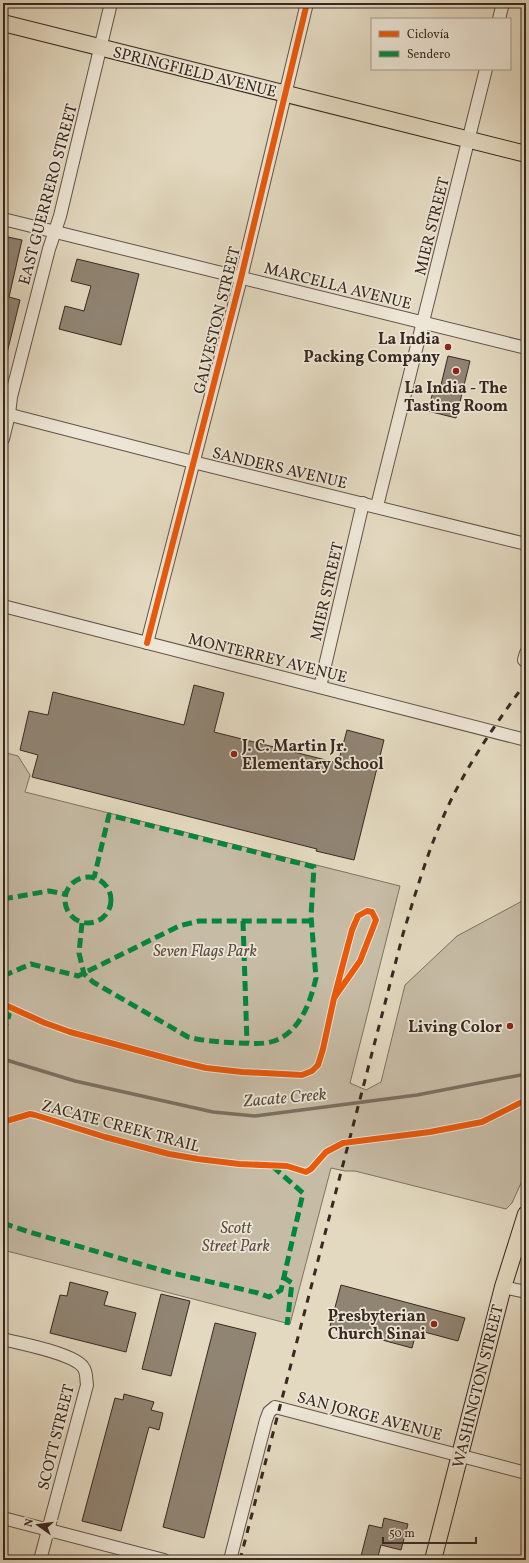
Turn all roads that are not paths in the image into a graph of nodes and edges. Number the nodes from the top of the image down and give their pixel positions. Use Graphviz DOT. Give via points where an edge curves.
graph roads {
  1 [pos="111,3"];
  2 [pos="307,3"];
  3 [pos="503,3"];
  4 [pos="499,18"];
  5 [pos="3,23"];
  6 [pos="101,48"];
  7 [pos="486,70"];
  8 [pos="285,94"];
  9 [pos="469,140"];
  10 [pos="526,154"];
  11 [pos="3,219"];
  12 [pos="54,232"];
  13 [pos="240,278"];
  14 [pos="423,322"];
  15 [pos="526,348"];
  16 [pos="6,414"];
  17 [pos="3,439"];
  18 [pos="193,462"];
  19 [pos="363,503"];
  20 [pos="377,506"];
  21 [pos="526,544"];
  22 [pos="3,606"];
  23 [pos="147,643"];
  24 [pos="320,687"];
  25 [pos="526,740"];
  26 [pos="526,1214"];
  27 [pos="503,1286"];
  28 [pos="526,1292"];
  29 [pos="3,1339"];
  30 [pos="460,1456"];
  31 [pos="526,1473"];
  32 [pos="3,1518"];
  33 [pos="48,1530"];
  34 [pos="40,1560"];
  35 [pos="164,1560"];
  36 [pos="230,1560"];
  37 [pos="433,1560"];
  1 -- 6 [label="street, EAST GUERRERO STREET"];
  2 -- 8 [label="street, GALVESTON STREET"];
  3 -- 4 [label="street"];
  5 -- 6 [label="main road, SPRINGFIELD AVENUE"];
  6 -- 8 [label="main road, SPRINGFIELD AVENUE"];
  6 -- 12 [label="street, EAST GUERRERO STREET"];
  7 -- 9 [label="street, MIER STREET"];
  8 -- 9 [label="main road, SPRINGFIELD AVENUE"];
  8 -- 13 [label="street, GALVESTON STREET"];
  9 -- 10 [label="main road, SPRINGFIELD AVENUE"];
  9 -- 14 [label="street, MIER STREET"];
  11 -- 12 [label="street, MARCELLA AVENUE"];
  12 -- 13 [label="street, MARCELLA AVENUE"];
  12 -- 16 [label="street, EAST GUERRERO STREET"];
  13 -- 14 [label="street, MARCELLA AVENUE"];
  13 -- 18 [label="street, GALVESTON STREET"];
  14 -- 15 [label="street, MARCELLA AVENUE"];
  14 -- 20 [label="street, MIER STREET"];
  16 -- 17 [label="street, EAST GUERRERO STREET"];
  16 -- 18 [label="street, SANDERS AVENUE"];
  18 -- 19 [label="street, SANDERS AVENUE"];
  18 -- 23 [label="street, GALVESTON STREET"];
  19 -- 20 [label="street, SANDERS AVENUE"];
  19 -- 24 [label="street, MIER STREET"];
  20 -- 21 [label="street, SANDERS AVENUE"];
  22 -- 23 [label="street, MONTERREY AVENUE"];
  23 -- 24 [label="street, MONTERREY AVENUE"];
  24 -- 25 [label="street, MONTERREY AVENUE"];
  26 -- 27 [label="main road, WASHINGTON STREET"];
  27 -- 28 [label="street"];
  27 -- 30 [label="main road, WASHINGTON STREET"];
  29 -- 33 [label="street, SCOTT STREET" via="68,1356 79,1362 86,1375 87,1385"];
  30 -- 31 [label="street, SAN JORGE AVENUE"];
  30 -- 36 [label="street, SAN JORGE AVENUE" via="275,1407 269,1412 266,1420"];
  30 -- 37 [label="main road, WASHINGTON STREET"];
  32 -- 33 [label="street"];
  33 -- 34 [label="street, SCOTT STREET"];
  33 -- 35 [label="street"];
}
